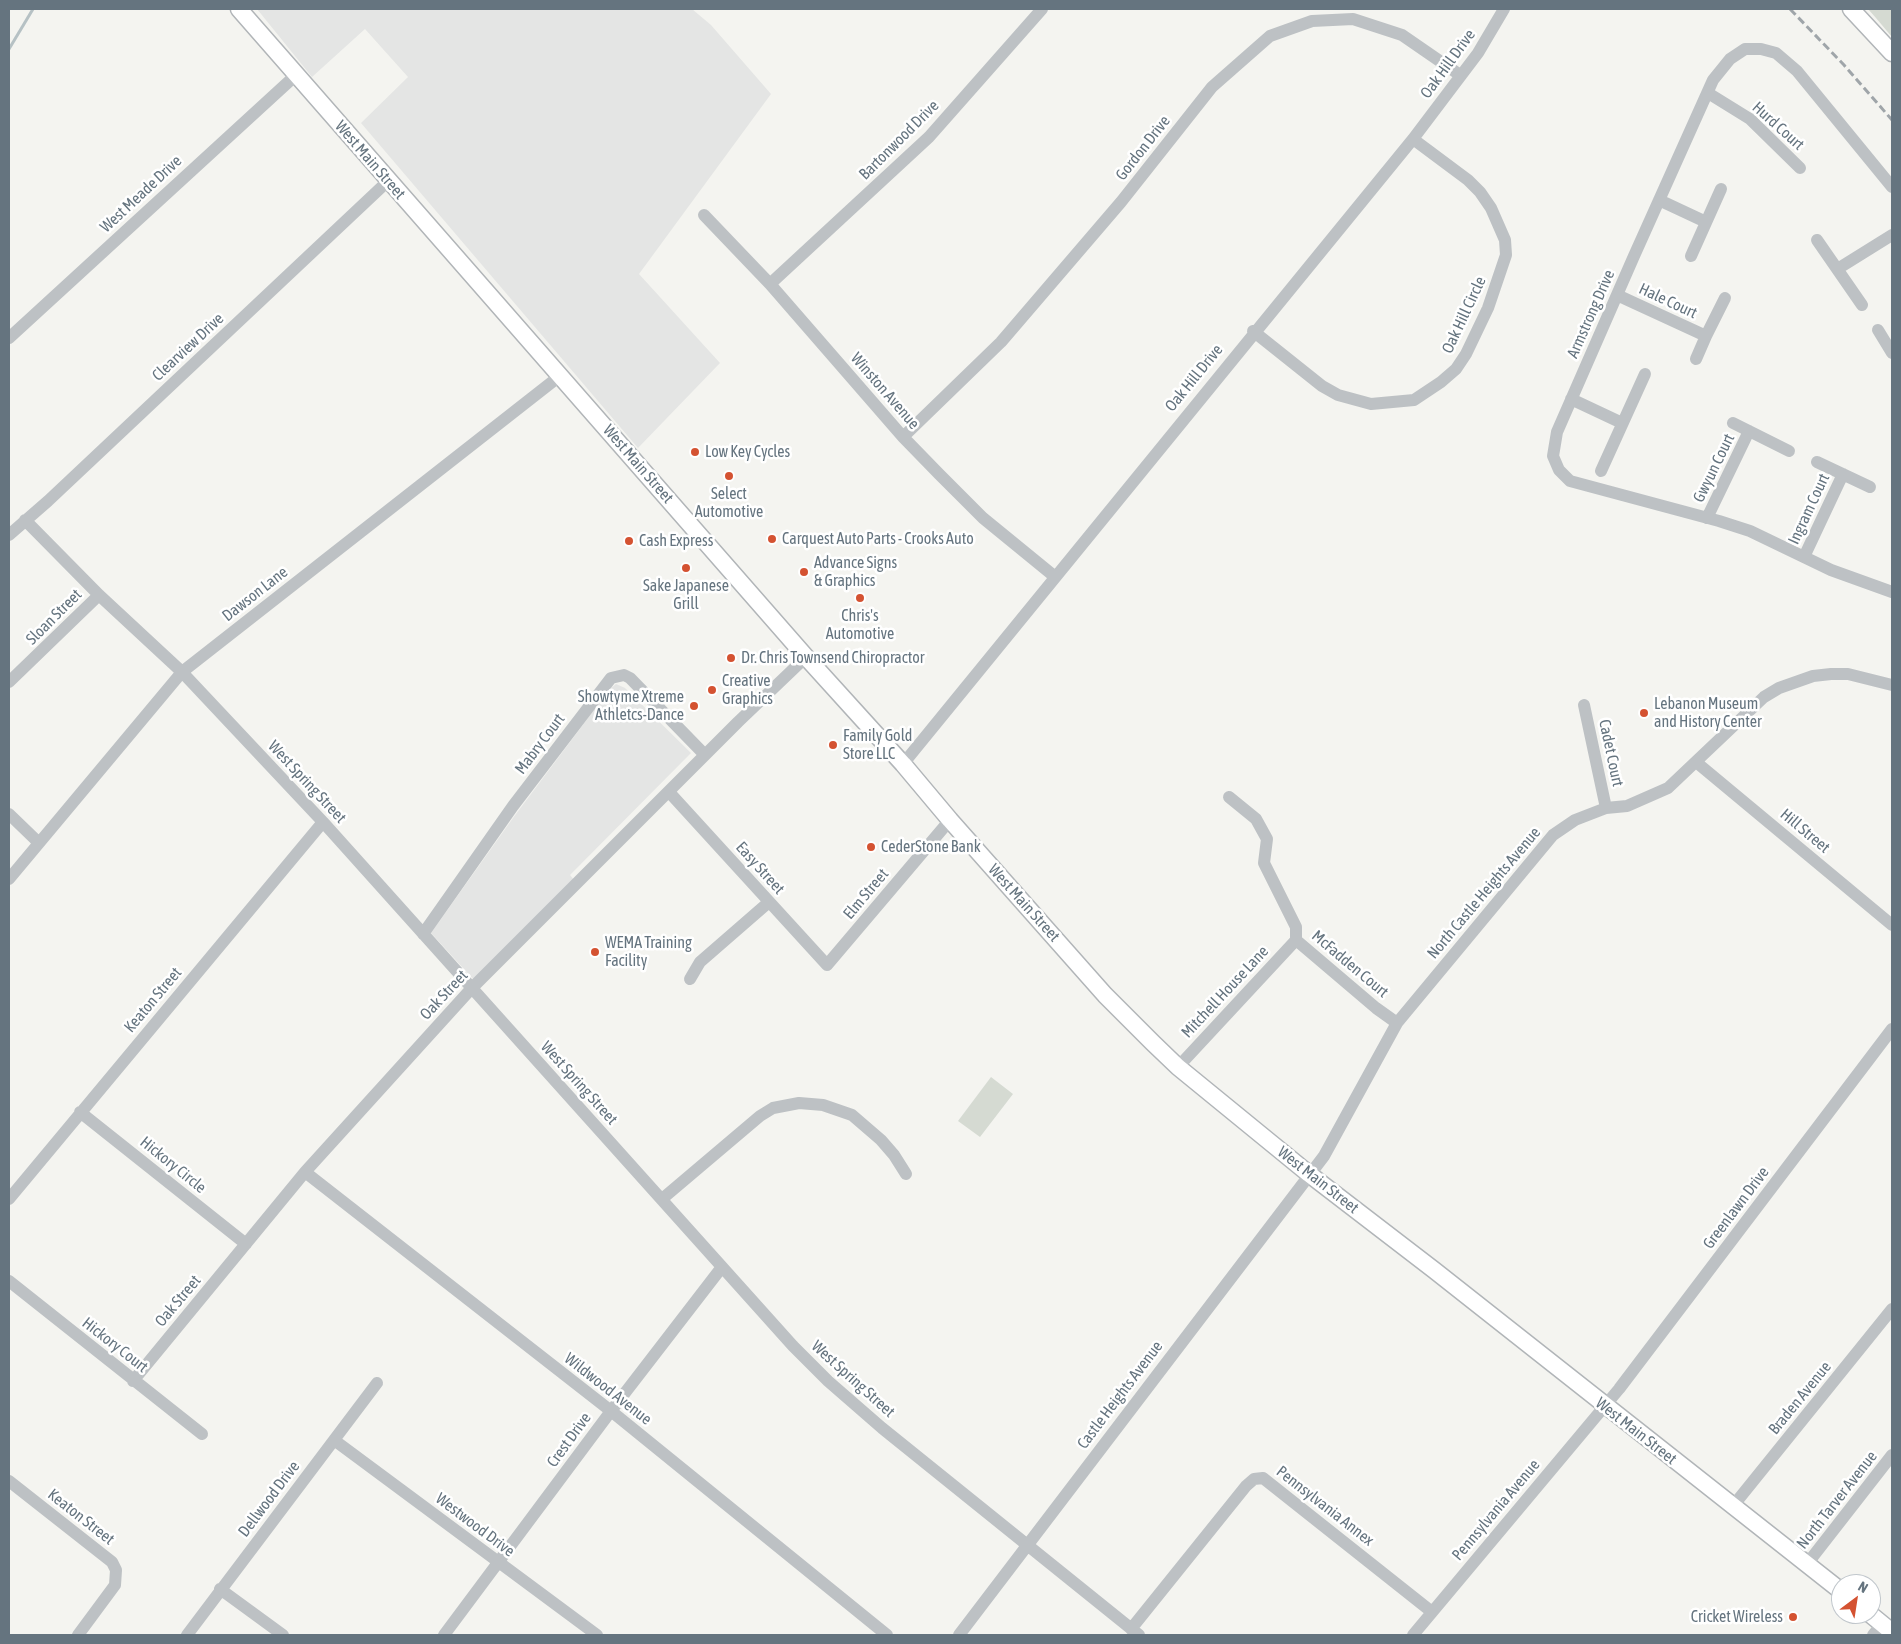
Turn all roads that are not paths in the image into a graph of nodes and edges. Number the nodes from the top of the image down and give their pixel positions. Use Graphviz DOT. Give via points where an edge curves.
graph roads {
  1 [pos="239,9"];
  2 [pos="1042,9"];
  3 [pos="1504,9"];
  4 [pos="1851,9"];
  5 [pos="1892,53"];
  6 [pos="296,75"];
  7 [pos="1460,75"];
  8 [pos="1708,92"];
  9 [pos="1413,139"];
  10 [pos="1800,168"];
  11 [pos="388,181"];
  12 [pos="1892,187"];
  13 [pos="1721,189"];
  14 [pos="1659,200"];
  15 [pos="704,215"];
  16 [pos="1706,222"];
  17 [pos="1892,235"];
  18 [pos="1817,240"];
  19 [pos="1691,256"];
  20 [pos="1838,268"];
  21 [pos="770,284"];
  22 [pos="1617,295"];
  23 [pos="1725,298"];
  24 [pos="1862,305"];
  25 [pos="1878,330"];
  26 [pos="1253,331"];
  27 [pos="1706,336"];
  28 [pos="9,338"];
  29 [pos="1892,353"];
  30 [pos="1696,360"];
  31 [pos="1645,374"];
  32 [pos="561,375"];
  33 [pos="1572,399"];
  34 [pos="1622,423"];
  35 [pos="1733,423"];
  36 [pos="1749,431"];
  37 [pos="903,437"];
  38 [pos="1789,451"];
  39 [pos="1817,462"];
  40 [pos="1600,471"];
  41 [pos="1843,474"];
  42 [pos="1870,487"];
  43 [pos="1707,518"];
  44 [pos="25,520"];
  45 [pos="9,535"];
  46 [pos="1804,557"];
  47 [pos="1054,576"];
  48 [pos="1892,592"];
  49 [pos="99,595"];
  50 [pos="806,657"];
  51 [pos="182,672"];
  52 [pos="9,682"];
  53 [pos="1892,685"];
  54 [pos="1584,705"];
  55 [pos="705,756"];
  56 [pos="1696,762"];
  57 [pos="903,764"];
  58 [pos="669,792"];
  59 [pos="1229,796"];
  60 [pos="1606,808"];
  61 [pos="9,814"];
  62 [pos="950,820"];
  63 [pos="323,822"];
  64 [pos="38,842"];
  65 [pos="9,879"];
  66 [pos="768,902"];
  67 [pos="1892,925"];
  68 [pos="423,934"];
  69 [pos="1296,940"];
  70 [pos="827,965"];
  71 [pos="690,979"];
  72 [pos="471,988"];
  73 [pos="1397,1023"];
  74 [pos="1892,1029"];
  75 [pos="1178,1067"];
  76 [pos="80,1112"];
  77 [pos="305,1172"];
  78 [pos="906,1174"];
  79 [pos="1309,1174"];
  80 [pos="9,1199"];
  81 [pos="662,1199"];
  82 [pos="246,1244"];
  83 [pos="722,1267"];
  84 [pos="9,1282"];
  85 [pos="1892,1309"];
  86 [pos="133,1380"];
  87 [pos="377,1383"];
  88 [pos="1604,1406"];
  89 [pos="611,1411"];
  90 [pos="202,1434"];
  91 [pos="334,1440"];
  92 [pos="1892,1455"];
  93 [pos="9,1481"];
  94 [pos="1732,1506"];
  95 [pos="1026,1546"];
  96 [pos="499,1562"];
  97 [pos="1806,1564"];
  98 [pos="1831,1583"];
  99 [pos="220,1589"];
  100 [pos="1432,1612"];
  101 [pos="1135,1632"];
  102 [pos="78,1635"];
  103 [pos="187,1635"];
  104 [pos="283,1635"];
  105 [pos="444,1635"];
  106 [pos="597,1635"];
  107 [pos="887,1635"];
  108 [pos="959,1635"];
  109 [pos="1413,1635"];
  1 -- 6 [label="main road, West Main Street"];
  2 -- 21 [label="street, Bartonwood Drive" via="929,137"];
  3 -- 7 [label="street, Oak Hill Drive" via="1478,54"];
  4 -- 5 [label="main road"];
  6 -- 11 [label="main road, West Main Street"];
  6 -- 28 [label="street, West Meade Drive"];
  7 -- 9 [label="street, Oak Hill Drive"];
  7 -- 37 [label="street, Gordon Drive" via="1402,35 1353,19 1312,21 1270,36 1212,87 1121,202 1001,342"];
  8 -- 10 [label="street, Hurd Court" via="1750,119"];
  8 -- 12 [label="street, Armstrong Drive" via="1722,67 1745,49 1776,53 1804,78"];
  8 -- 14 [label="street, Armstrong Drive"];
  9 -- 26 [label="street, Oak Hill Drive"];
  9 -- 26 [label="street, Oak Hill Circle" via="1480,192 1505,240 1506,255 1499,280 1456,369 1414,400 1371,404 1338,395 1322,386"];
  11 -- 32 [label="main road, West Main Street"];
  11 -- 44 [label="street, Clearview Drive"];
  13 -- 16 [label="street"];
  14 -- 16 [label="street"];
  14 -- 22 [label="street, Armstrong Drive"];
  15 -- 21 [label="street, Winston Avenue"];
  16 -- 19 [label="street"];
  17 -- 20 [label="street"];
  18 -- 20 [label="street"];
  20 -- 24 [label="street"];
  21 -- 37 [label="street, Winston Avenue"];
  22 -- 27 [label="street, Hale Court"];
  22 -- 33 [label="street, Armstrong Drive"];
  23 -- 27 [label="street, Hale Court"];
  25 -- 29 [label="street"];
  26 -- 47 [label="street, Oak Hill Drive"];
  27 -- 30 [label="street, Hale Court"];
  31 -- 34 [label="street"];
  32 -- 50 [label="main road, West Main Street"];
  32 -- 51 [label="street, Dawson Lane"];
  33 -- 34 [label="street"];
  33 -- 43 [label="street, Armstrong Drive" via="1557,432 1553,456 1559,470 1570,481"];
  34 -- 40 [label="street"];
  35 -- 36 [label="street, Gwyun Court"];
  36 -- 38 [label="street, Gwyun Court"];
  36 -- 43 [label="street, Gwyun Court"];
  37 -- 47 [label="street, Winston Avenue" via="983,518"];
  39 -- 41 [label="street, Ingram Court"];
  41 -- 42 [label="street, Ingram Court"];
  41 -- 46 [label="street, Ingram Court"];
  43 -- 46 [label="street, Armstrong Drive" via="1750,531"];
  44 -- 45 [label="street, Clearview Drive"];
  44 -- 49 [label="street, West Spring Street"];
  46 -- 48 [label="street, Armstrong Drive"];
  47 -- 57 [label="street, Oak Hill Drive"];
  49 -- 51 [label="street, West Spring Street"];
  49 -- 52 [label="street, Sloan Street"];
  50 -- 55 [label="street, Oak Street"];
  50 -- 57 [label="main road, West Main Street"];
  51 -- 63 [label="street, West Spring Street"];
  51 -- 64 [label="street, Dawson Lane"];
  53 -- 56 [label="street, North Castle Heights Avenue" via="1848,674 1813,676 1796,681 1764,697"];
  54 -- 60 [label="street, Cadet Court"];
  55 -- 58 [label="street, Oak Street"];
  55 -- 68 [label="street, Mabry Court" via="630,678 624,674 611,678 513,806"];
  56 -- 60 [label="street, North Castle Heights Avenue" via="1668,788 1647,799 1627,806"];
  56 -- 67 [label="street, Hill Street"];
  57 -- 62 [label="main road, West Main Street"];
  58 -- 66 [label="street, Easy Street"];
  58 -- 72 [label="street, Oak Street"];
  59 -- 69 [label="street, McFadden Court" via="1256,819 1267,839 1264,863 1296,927"];
  60 -- 73 [label="street, North Castle Heights Avenue" via="1575,820 1553,835"];
  61 -- 64 [label="street"];
  62 -- 70 [label="street, Elm Street"];
  62 -- 75 [label="main road, West Main Street" via="1105,994"];
  63 -- 68 [label="street, West Spring Street"];
  63 -- 76 [label="street, Keaton Street"];
  64 -- 65 [label="street, Dawson Lane"];
  66 -- 70 [label="street, Easy Street"];
  66 -- 71 [label="street" via="700,962"];
  68 -- 72 [label="street, West Spring Street"];
  69 -- 73 [label="street, McFadden Court"];
  69 -- 75 [label="street, Mitchell House Lane"];
  72 -- 77 [label="street, Oak Street"];
  72 -- 81 [label="street, West Spring Street"];
  73 -- 79 [label="street, North Castle Heights Avenue" via="1339,1131"];
  74 -- 88 [label="street, Greenlawn Drive"];
  75 -- 79 [label="main road, West Main Street"];
  76 -- 80 [label="street, Keaton Street"];
  76 -- 82 [label="street, Hickory Circle"];
  77 -- 82 [label="street, Oak Street"];
  77 -- 89 [label="street, Wildwood Avenue"];
  78 -- 81 [label="street" via="894,1155 852,1115 823,1105 799,1103 773,1108 760,1116"];
  79 -- 88 [label="main road, West Main Street"];
  79 -- 95 [label="street, Castle Heights Avenue"];
  81 -- 83 [label="street, West Spring Street"];
  82 -- 86 [label="street, Oak Street"];
  83 -- 89 [label="street, Crest Drive"];
  83 -- 95 [label="street, West Spring Street" via="835,1387"];
  84 -- 86 [label="street, Hickory Court"];
  85 -- 94 [label="street, Braden Avenue"];
  86 -- 90 [label="street, Hickory Court"];
  87 -- 91 [label="street, Dellwood Drive"];
  88 -- 94 [label="main road, West Main Street"];
  88 -- 100 [label="street, Pennsylvania Avenue"];
  89 -- 96 [label="street, Crest Drive"];
  89 -- 107 [label="street, Wildwood Avenue"];
  91 -- 96 [label="street, Westwood Drive"];
  91 -- 99 [label="street, Dellwood Drive"];
  92 -- 97 [label="street, North Tarver Avenue"];
  93 -- 102 [label="street, Keaton Street" via="112,1562 116,1570 115,1585"];
  94 -- 97 [label="main road, West Main Street"];
  95 -- 101 [label="street, West Spring Street"];
  95 -- 108 [label="street, Castle Heights Avenue"];
  96 -- 105 [label="street, Crest Drive"];
  96 -- 106 [label="street, Westwood Drive"];
  97 -- 98 [label="main road, West Main Street"];
  99 -- 103 [label="street, Dellwood Drive"];
  99 -- 104 [label="street"];
  100 -- 101 [label="street, Pennsylvania Annex" via="1263,1478 1254,1479 1246,1486"];
  100 -- 109 [label="street, Pennsylvania Avenue"];
}
